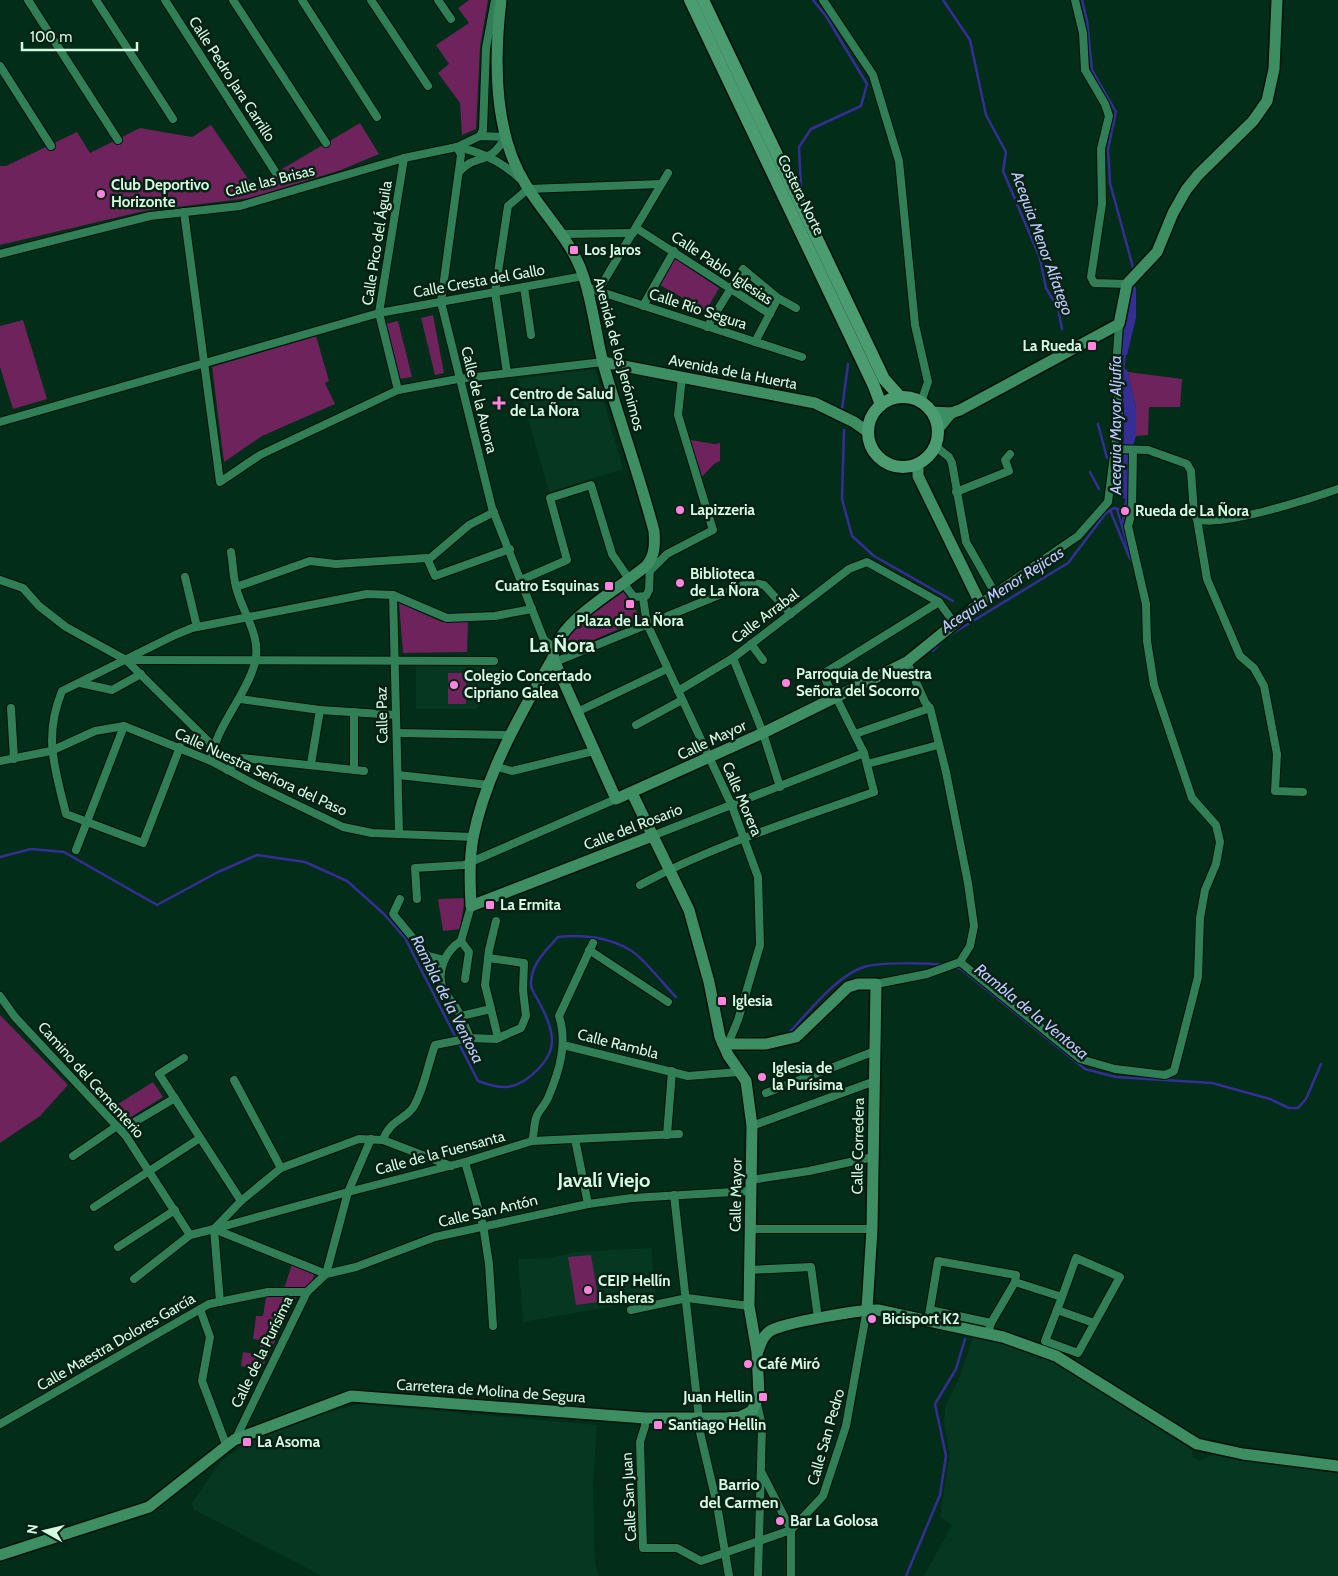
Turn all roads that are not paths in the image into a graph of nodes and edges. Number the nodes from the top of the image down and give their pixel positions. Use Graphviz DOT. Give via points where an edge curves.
graph roads {
  1 [pos="28,0"];
  2 [pos="96,0"];
  3 [pos="165,0"];
  4 [pos="233,0"];
  5 [pos="302,0"];
  6 [pos="371,0"];
  7 [pos="438,0"];
  8 [pos="495,0"];
  9 [pos="500,0"];
  10 [pos="690,0"];
  11 [pos="703,0"];
  12 [pos="823,0"];
  13 [pos="1074,0"];
  14 [pos="1278,0"];
  15 [pos="451,20"];
  16 [pos="0,66"];
  17 [pos="428,86"];
  18 [pos="377,117"];
  19 [pos="173,119"];
  20 [pos="480,136"];
  21 [pos="506,137"];
  22 [pos="118,140"];
  23 [pos="326,143"];
  24 [pos="51,146"];
  25 [pos="457,147"];
  26 [pos="487,156"];
  27 [pos="404,158"];
  28 [pos="459,172"];
  29 [pos="276,173"];
  30 [pos="668,173"];
  31 [pos="661,184"];
  32 [pos="526,186"];
  33 [pos="184,212"];
  34 [pos="634,230"];
  35 [pos="562,234"];
  36 [pos="674,251"];
  37 [pos="0,254"];
  38 [pos="1131,280"];
  39 [pos="585,282"];
  40 [pos="524,287"];
  41 [pos="730,288"];
  42 [pos="598,291"];
  43 [pos="495,292"];
  44 [pos="778,298"];
  45 [pos="441,302"];
  46 [pos="644,306"];
  47 [pos="796,308"];
  48 [pos="379,313"];
  49 [pos="770,314"];
  50 [pos="1119,324"];
  51 [pos="707,326"];
  52 [pos="531,335"];
  53 [pos="755,342"];
  54 [pos="802,357"];
  55 [pos="603,362"];
  56 [pos="203,363"];
  57 [pos="507,373"];
  58 [pos="682,377"];
  59 [pos="458,379"];
  60 [pos="398,390"];
  61 [pos="900,397"];
  62 [pos="921,402"];
  63 [pos="881,405"];
  64 [pos="932,412"];
  65 [pos="952,413"];
  66 [pos="0,422"];
  67 [pos="869,426"];
  68 [pos="938,430"];
  69 [pos="935,446"];
  70 [pos="1119,449"];
  71 [pos="1133,450"];
  72 [pos="1010,454"];
  73 [pos="918,464"];
  74 [pos="1338,489"];
  75 [pos="956,492"];
  76 [pos="494,512"];
  77 [pos="1197,519"];
  78 [pos="510,549"];
  79 [pos="654,549"];
  80 [pos="231,552"];
  81 [pos="667,554"];
  82 [pos="428,559"];
  83 [pos="650,566"];
  84 [pos="185,577"];
  85 [pos="630,579"];
  86 [pos="0,580"];
  87 [pos="521,580"];
  88 [pos="649,583"];
  89 [pos="236,587"];
  90 [pos="995,594"];
  91 [pos="393,595"];
  92 [pos="642,598"];
  93 [pos="939,602"];
  94 [pos="980,603"];
  95 [pos="532,609"];
  96 [pos="791,614"];
  97 [pos="248,619"];
  98 [pos="954,623"];
  99 [pos="647,624"];
  100 [pos="197,627"];
  101 [pos="751,644"];
  102 [pos="554,656"];
  103 [pos="733,658"];
  104 [pos="126,660"];
  105 [pos="763,660"];
  106 [pos="494,661"];
  107 [pos="255,662"];
  108 [pos="395,662"];
  109 [pos="906,662"];
  110 [pos="667,669"];
  111 [pos="141,674"];
  112 [pos="80,683"];
  113 [pos="678,692"];
  114 [pos="835,698"];
  115 [pos="240,699"];
  116 [pos="682,700"];
  117 [pos="12,708"];
  118 [pos="930,708"];
  119 [pos="320,710"];
  120 [pos="354,712"];
  121 [pos="577,712"];
  122 [pos="396,715"];
  123 [pos="636,725"];
  124 [pos="124,726"];
  125 [pos="397,733"];
  126 [pos="763,733"];
  127 [pos="854,734"];
  128 [pos="511,735"];
  129 [pos="938,745"];
  130 [pos="213,746"];
  131 [pos="180,747"];
  132 [pos="51,751"];
  133 [pos="594,751"];
  134 [pos="864,753"];
  135 [pos="709,758"];
  136 [pos="14,759"];
  137 [pos="211,760"];
  138 [pos="0,761"];
  139 [pos="311,764"];
  140 [pos="867,764"];
  141 [pos="497,767"];
  142 [pos="354,769"];
  143 [pos="228,770"];
  144 [pos="364,771"];
  145 [pos="398,775"];
  146 [pos="489,785"];
  147 [pos="780,787"];
  148 [pos="1303,792"];
  149 [pos="632,793"];
  150 [pos="616,798"];
  151 [pos="732,806"];
  152 [pos="87,822"];
  153 [pos="399,833"];
  154 [pos="652,836"];
  155 [pos="473,837"];
  156 [pos="744,838"];
  157 [pos="76,850"];
  158 [pos="470,862"];
  159 [pos="670,869"];
  160 [pos="640,885"];
  161 [pos="400,899"];
  162 [pos="416,899"];
  163 [pos="471,906"];
  164 [pos="496,921"];
  165 [pos="461,941"];
  166 [pos="593,942"];
  167 [pos="589,950"];
  168 [pos="488,958"];
  169 [pos="444,960"];
  170 [pos="960,962"];
  171 [pos="465,979"];
  172 [pos="876,984"];
  173 [pos="0,996"];
  174 [pos="668,1002"];
  175 [pos="491,1009"];
  176 [pos="461,1016"];
  177 [pos="470,1038"];
  178 [pos="498,1038"];
  179 [pos="563,1044"];
  180 [pos="726,1044"];
  181 [pos="875,1051"];
  182 [pos="184,1058"];
  183 [pos="672,1071"];
  184 [pos="739,1072"];
  185 [pos="234,1080"];
  186 [pos="875,1080"];
  187 [pos="766,1093"];
  188 [pos="175,1098"];
  189 [pos="752,1126"];
  190 [pos="119,1128"];
  191 [pos="678,1134"];
  192 [pos="667,1135"];
  193 [pos="200,1138"];
  194 [pos="574,1138"];
  195 [pos="371,1139"];
  196 [pos="384,1140"];
  197 [pos="532,1141"];
  198 [pos="73,1156"];
  199 [pos="873,1157"];
  200 [pos="465,1162"];
  201 [pos="451,1166"];
  202 [pos="282,1168"];
  203 [pos="150,1172"];
  204 [pos="750,1185"];
  205 [pos="348,1192"];
  206 [pos="674,1195"];
  207 [pos="241,1201"];
  208 [pos="588,1204"];
  209 [pos="94,1207"];
  210 [pos="175,1210"];
  211 [pos="483,1225"];
  212 [pos="214,1229"];
  213 [pos="750,1229"];
  214 [pos="872,1229"];
  215 [pos="190,1235"];
  216 [pos="118,1248"];
  217 [pos="749,1270"];
  218 [pos="326,1274"];
  219 [pos="1016,1278"];
  220 [pos="134,1279"];
  221 [pos="307,1292"];
  222 [pos="1062,1297"];
  223 [pos="687,1298"];
  224 [pos="220,1302"];
  225 [pos="749,1306"];
  226 [pos="200,1309"];
  227 [pos="867,1309"];
  228 [pos="631,1310"];
  229 [pos="1057,1310"];
  230 [pos="929,1316"];
  231 [pos="818,1318"];
  232 [pos="753,1321"];
  233 [pos="1094,1324"];
  234 [pos="493,1326"];
  235 [pos="989,1328"];
  236 [pos="772,1330"];
  237 [pos="757,1352"];
  238 [pos="757,1404"];
  239 [pos="645,1418"];
  240 [pos="699,1418"];
  241 [pos="2,1424"];
  242 [pos="231,1444"];
  243 [pos="1338,1466"];
  244 [pos="761,1471"];
  245 [pos="791,1530"];
  246 [pos="757,1540"];
  247 [pos="726,1552"];
  248 [pos="0,1555"];
  249 [pos="729,1576"];
  250 [pos="758,1576"];
  251 [pos="791,1576"];
  1 -- 22 [label="street"];
  2 -- 19 [label="street"];
  3 -- 29 [label="street, Calle Pedro Jara Carrillo"];
  4 -- 23 [label="street"];
  5 -- 18 [label="street"];
  6 -- 17 [label="street"];
  7 -- 15 [label="street"];
  8 -- 20 [label="street" via="486,48 483,130"];
  9 -- 21 [label="street, Avenida de los Jerónimos" via="498,81"];
  10 -- 63 [label="main road, Costera Norte"];
  11 -- 61 [label="main road, Costera Norte" via="884,379"];
  12 -- 62 [label="street" via="873,75 899,161 915,325 928,382"];
  13 -- 38 [label="street" via="1083,33 1086,70 1109,116 1101,149 1102,204 1091,277 1094,282"];
  14 -- 38 [label="street" via="1274,70 1268,101 1186,190 1172,213 1157,252"];
  16 -- 24 [label="street"];
  20 -- 21 [label="street"];
  20 -- 25 [label="street"];
  21 -- 26 [label="street" via="496,151"];
  21 -- 32 [label="street, Avenida de los Jerónimos"];
  25 -- 26 [label="street"];
  25 -- 27 [label="street, Calle las Brisas"];
  25 -- 28 [label="street, Calle de la Aurora" via="461,155"];
  26 -- 28 [label="street" via="473,160"];
  26 -- 32 [label="street" via="505,165"];
  27 -- 33 [label="street, Calle las Brisas" via="240,206"];
  27 -- 48 [label="street, Calle Pico del Águila"];
  28 -- 45 [label="street, Calle de la Aurora"];
  30 -- 31 [label="street"];
  31 -- 32 [label="street"];
  31 -- 34 [label="street"];
  32 -- 35 [label="street, Avenida de los Jerónimos"];
  32 -- 43 [label="street" via="508,206"];
  33 -- 37 [label="street, Calle las Brisas" via="150,216"];
  33 -- 56 [label="street"];
  34 -- 35 [label="street"];
  34 -- 36 [label="street, Calle Pablo Iglesias"];
  34 -- 42 [label="street"];
  35 -- 39 [label="street, Avenida de los Jerónimos"];
  36 -- 41 [label="street, Calle Pablo Iglesias"];
  36 -- 46 [label="street"];
  38 -- 50 [label="street"];
  39 -- 40 [label="street, Calle Cresta del Gallo"];
  39 -- 42 [label="street, Calle Río Segura"];
  39 -- 55 [label="street, Avenida de los Jerónimos"];
  40 -- 43 [label="street, Calle Cresta del Gallo"];
  40 -- 52 [label="street"];
  41 -- 44 [label="street" via="743,269"];
  41 -- 49 [label="street, Calle Pablo Iglesias"];
  41 -- 51 [label="street"];
  42 -- 46 [label="street, Calle Río Segura"];
  43 -- 45 [label="street, Calle Cresta del Gallo"];
  43 -- 57 [label="street"];
  44 -- 47 [label="street"];
  44 -- 49 [label="street"];
  45 -- 48 [label="street, Calle Cresta del Gallo"];
  45 -- 59 [label="street, Calle de la Aurora"];
  46 -- 51 [label="street, Calle Río Segura"];
  48 -- 56 [label="street, Calle Cresta del Gallo"];
  48 -- 60 [label="street, Calle Pico del Águila"];
  49 -- 53 [label="street, Calle Pablo Iglesias"];
  50 -- 65 [label="street"];
  50 -- 70 [label="street" via="1116,368"];
  51 -- 53 [label="street, Calle Río Segura"];
  53 -- 54 [label="street, Calle Río Segura"];
  55 -- 57 [label="street"];
  55 -- 58 [label="street, Avenida de la Huerta"];
  55 -- 79 [label="street, Avenida de los Jerónimos" via="653,525"];
  56 -- 60 [label="street" via="220,482 260,455"];
  56 -- 66 [label="street, Calle Cresta del Gallo"];
  57 -- 59 [label="street"];
  58 -- 67 [label="street, Avenida de la Huerta" via="815,403"];
  58 -- 81 [label="street" via="678,415 713,530"];
  59 -- 60 [label="street"];
  59 -- 76 [label="street, Calle de la Aurora"];
  61 -- 62 [label="main road"];
  61 -- 63 [label="main road"];
  62 -- 64 [label="main road"];
  63 -- 67 [label="main road"];
  64 -- 65 [label="street"];
  64 -- 68 [label="main road"];
  65 -- 68 [label="street"];
  67 -- 73 [label="main road" via="871,446 884,462 897,467"];
  68 -- 69 [label="main road"];
  69 -- 73 [label="main road"];
  69 -- 75 [label="street" via="949,457"];
  70 -- 71 [label="street"];
  70 -- 90 [label="street" via="1109,499 1095,519 1078,536"];
  71 -- 77 [label="street" via="1148,450 1187,464 1191,471 1191,494"];
  71 -- 170 [label="street" via="1132,512 1128,526 1146,604 1154,685 1192,798 1216,825 1220,842 1216,864 1205,890 1200,918 1198,977 1174,1071 1165,1075 1115,1070 1080,1059"];
  72 -- 75 [label="street" via="1005,460 1009,471"];
  73 -- 94 [label="street" via="918,476"];
  74 -- 77 [label="street" via="1219,521"];
  75 -- 90 [label="street" via="966,542"];
  76 -- 78 [label="street, Calle de la Aurora"];
  76 -- 82 [label="street" via="469,525"];
  77 -- 148 [label="street" via="1207,579 1240,656 1254,668 1264,686 1277,754 1275,791"];
  78 -- 82 [label="street" via="434,576"];
  78 -- 87 [label="street, Calle de la Aurora"];
  79 -- 81 [label="street"];
  79 -- 83 [label="street, Avenida de los Jerónimos"];
  80 -- 89 [label="street"];
  81 -- 83 [label="street"];
  82 -- 89 [label="street" via="336,564 310,561"];
  83 -- 85 [label="street, Avenida de los Jerónimos"];
  83 -- 88 [label="street"];
  84 -- 100 [label="street"];
  85 -- 87 [label="street" via="612,554 591,485 550,498 567,560"];
  85 -- 88 [label="street" via="645,578"];
  85 -- 92 [label="street" via="632,596"];
  85 -- 102 [label="street, Avenida de los Jerónimos" via="601,597 559,637"];
  86 -- 104 [label="street" via="23,588 39,606 66,627"];
  87 -- 95 [label="street, Calle de la Aurora"];
  88 -- 92 [label="street" via="648,593"];
  89 -- 97 [label="street"];
  90 -- 94 [label="street"];
  91 -- 95 [label="street" via="447,618 495,616"];
  91 -- 97 [label="street" via="367,594"];
  91 -- 108 [label="street, Calle Paz"];
  92 -- 99 [label="street, Calle Morera"];
  93 -- 96 [label="street, Calle Arrabal" via="867,562 849,569"];
  93 -- 98 [label="street"];
  93 -- 114 [label="street" via="823,674"];
  94 -- 98 [label="street, Calle Mayor"];
  95 -- 102 [label="street, Calle de la Aurora"];
  96 -- 99 [label="street" via="764,585 751,582"];
  96 -- 101 [label="street, Calle Arrabal"];
  97 -- 100 [label="street"];
  97 -- 107 [label="street" via="256,639"];
  98 -- 109 [label="street, Calle Mayor"];
  99 -- 102 [label="street"];
  99 -- 110 [label="street, Calle Morera"];
  100 -- 104 [label="street"];
  101 -- 103 [label="street, Calle Arrabal"];
  101 -- 105 [label="street"];
  102 -- 121 [label="street"];
  102 -- 128 [label="street, Avenida de los Jerónimos"];
  103 -- 113 [label="street, Calle Arrabal"];
  103 -- 126 [label="street"];
  104 -- 107 [label="street"];
  104 -- 111 [label="street"];
  104 -- 112 [label="street"];
  106 -- 108 [label="street"];
  107 -- 108 [label="street"];
  107 -- 115 [label="street"];
  108 -- 122 [label="street, Calle Paz"];
  109 -- 114 [label="street, Calle Mayor"];
  109 -- 118 [label="street" via="924,702"];
  110 -- 113 [label="street, Calle Morera"];
  110 -- 121 [label="street"];
  111 -- 112 [label="street" via="112,690"];
  111 -- 130 [label="street"];
  112 -- 132 [label="street" via="62,691 54,712"];
  113 -- 116 [label="street, Calle Morera"];
  114 -- 126 [label="street, Calle Mayor"];
  114 -- 127 [label="street"];
  115 -- 119 [label="street"];
  115 -- 130 [label="street"];
  116 -- 123 [label="street"];
  116 -- 135 [label="street, Calle Morera"];
  117 -- 136 [label="street"];
  118 -- 127 [label="street"];
  118 -- 129 [label="street"];
  119 -- 120 [label="street"];
  119 -- 139 [label="street"];
  120 -- 122 [label="street"];
  120 -- 142 [label="street"];
  121 -- 133 [label="street"];
  122 -- 125 [label="street, Calle Paz"];
  124 -- 131 [label="street, Calle Nuestra Señora del Paso"];
  124 -- 132 [label="street" via="95,731"];
  124 -- 152 [label="street"];
  125 -- 128 [label="street"];
  125 -- 145 [label="street, Calle Paz"];
  126 -- 135 [label="street, Calle Mayor"];
  126 -- 147 [label="street"];
  127 -- 134 [label="street"];
  128 -- 141 [label="street, Avenida de los Jerónimos"];
  129 -- 140 [label="street"];
  129 -- 170 [label="street" via="968,883 974,926 970,946"];
  130 -- 137 [label="street"];
  131 -- 137 [label="street, Calle Nuestra Señora del Paso"];
  131 -- 152 [label="street" via="142,843"];
  132 -- 136 [label="street"];
  132 -- 152 [label="street" via="66,814"];
  133 -- 141 [label="street" via="512,771"];
  133 -- 150 [label="street"];
  134 -- 140 [label="street"];
  134 -- 147 [label="street, Calle del Rosario"];
  135 -- 149 [label="street, Calle Mayor"];
  135 -- 151 [label="street, Calle Morera"];
  136 -- 138 [label="street"];
  137 -- 143 [label="street, Calle Nuestra Señora del Paso"];
  139 -- 142 [label="street"];
  139 -- 143 [label="street" via="242,758"];
  140 -- 156 [label="street" via="874,792"];
  141 -- 146 [label="street, Avenida de los Jerónimos"];
  142 -- 144 [label="street"];
  143 -- 153 [label="street, Calle Nuestra Señora del Paso" via="343,827 372,833"];
  145 -- 146 [label="street"];
  145 -- 153 [label="street, Calle Paz"];
  146 -- 155 [label="street, Avenida de los Jerónimos"];
  147 -- 151 [label="street, Calle del Rosario"];
  149 -- 150 [label="street, Calle Mayor"];
  149 -- 154 [label="street, Calle Mayor"];
  150 -- 158 [label="street, Calle Mayor"];
  151 -- 154 [label="street, Calle del Rosario"];
  151 -- 156 [label="street, Calle Morera"];
  152 -- 157 [label="street"];
  153 -- 155 [label="street, Calle Nuestra Señora del Paso"];
  154 -- 159 [label="street, Calle Mayor"];
  154 -- 163 [label="street, Calle del Rosario"];
  155 -- 158 [label="street, Avenida de los Jerónimos"];
  156 -- 159 [label="street"];
  156 -- 180 [label="street, Calle Morera" via="758,877 760,946 738,1020"];
  158 -- 162 [label="street, Calle Mayor" via="415,868"];
  158 -- 163 [label="street, Avenida de los Jerónimos"];
  159 -- 160 [label="street"];
  159 -- 180 [label="street, Calle Mayor" via="688,910"];
  161 -- 169 [label="street" via="393,914 428,956"];
  163 -- 165 [label="street"];
  164 -- 168 [label="street"];
  165 -- 169 [label="street" via="452,946"];
  165 -- 171 [label="street" via="469,952"];
  166 -- 167 [label="street"];
  167 -- 174 [label="street"];
  167 -- 179 [label="street" via="559,1016"];
  168 -- 175 [label="street" via="485,985"];
  168 -- 178 [label="street" via="524,963 526,1016 520,1028"];
  169 -- 176 [label="street" via="440,977 443,989"];
  170 -- 172 [label="street" via="927,974"];
  172 -- 180 [label="street" via="848,987 796,1037 766,1044"];
  172 -- 181 [label="street, Calle Corredera"];
  173 -- 190 [label="street, Camino del Cementerio" via="15,1017"];
  175 -- 176 [label="street"];
  175 -- 178 [label="street"];
  176 -- 177 [label="street"];
  177 -- 178 [label="street"];
  177 -- 196 [label="street" via="435,1045 414,1107 396,1120 386,1131"];
  179 -- 183 [label="street, Calle Rambla"];
  179 -- 197 [label="street, Calle Rambla" via="558,1072 547,1100 536,1116"];
  180 -- 184 [label="street, Calle Mayor"];
  181 -- 186 [label="street, Calle Corredera"];
  181 -- 187 [label="street"];
  182 -- 188 [label="street" via="159,1074"];
  183 -- 184 [label="street, Calle Rambla" via="688,1076"];
  183 -- 192 [label="street"];
  184 -- 189 [label="street, Calle Mayor" via="746,1080"];
  185 -- 202 [label="street"];
  186 -- 189 [label="street"];
  186 -- 199 [label="street, Calle Corredera"];
  188 -- 190 [label="street"];
  188 -- 193 [label="street"];
  189 -- 204 [label="street, Calle Mayor"];
  190 -- 198 [label="street"];
  190 -- 203 [label="street, Camino del Cementerio"];
  191 -- 192 [label="street, Calle de la Fuensanta"];
  192 -- 194 [label="street, Calle de la Fuensanta"];
  193 -- 203 [label="street"];
  193 -- 207 [label="street"];
  194 -- 197 [label="street, Calle de la Fuensanta"];
  194 -- 208 [label="street"];
  195 -- 196 [label="street"];
  195 -- 202 [label="street" via="359,1139"];
  195 -- 205 [label="street"];
  196 -- 201 [label="street"];
  197 -- 200 [label="street, Calle de la Fuensanta"];
  199 -- 204 [label="street, Calle San Antón"];
  199 -- 214 [label="street, Calle Corredera"];
  200 -- 201 [label="street, Calle de la Fuensanta"];
  200 -- 211 [label="street"];
  201 -- 205 [label="street, Calle de la Fuensanta"];
  202 -- 207 [label="street"];
  203 -- 209 [label="street"];
  203 -- 210 [label="street, Camino del Cementerio"];
  204 -- 206 [label="street, Calle San Antón"];
  204 -- 213 [label="street, Calle Mayor"];
  205 -- 212 [label="street, Calle de la Fuensanta"];
  205 -- 218 [label="street"];
  206 -- 208 [label="street, Calle San Antón"];
  206 -- 223 [label="street"];
  207 -- 212 [label="street"];
  208 -- 211 [label="street, Calle San Antón"];
  210 -- 215 [label="street, Camino del Cementerio"];
  210 -- 216 [label="street"];
  211 -- 218 [label="street, Calle San Antón" via="435,1237 356,1267"];
  211 -- 234 [label="street"];
  212 -- 215 [label="street, Calle de la Fuensanta"];
  212 -- 218 [label="street"];
  212 -- 224 [label="street"];
  213 -- 214 [label="street"];
  213 -- 217 [label="street, Calle Mayor"];
  214 -- 227 [label="street, Calle Corredera"];
  215 -- 220 [label="street"];
  217 -- 225 [label="street, Calle Mayor"];
  217 -- 231 [label="street" via="811,1267"];
  218 -- 221 [label="street, Calle de la Purísima"];
  219 -- 222 [label="street"];
  219 -- 230 [label="street" via="938,1261"];
  219 -- 235 [label="street"];
  221 -- 224 [label="street, Calle Maestra Dolores García" via="268,1292"];
  221 -- 242 [label="street, Calle de la Purísima"];
  222 -- 229 [label="street"];
  222 -- 233 [label="street" via="1076,1258 1120,1277"];
  223 -- 225 [label="street"];
  223 -- 228 [label="street"];
  223 -- 240 [label="street"];
  224 -- 226 [label="street, Calle Maestra Dolores García"];
  225 -- 232 [label="street, Calle Mayor"];
  226 -- 241 [label="street, Calle Maestra Dolores García"];
  226 -- 242 [label="street" via="210,1337 202,1381"];
  227 -- 230 [label="street"];
  227 -- 231 [label="street"];
  227 -- 245 [label="street, Calle San Pedro" via="846,1426 823,1496"];
  229 -- 233 [label="street"];
  229 -- 233 [label="street" via="1045,1341 1078,1353"];
  230 -- 235 [label="street"];
  231 -- 236 [label="street"];
  232 -- 236 [label="street"];
  232 -- 237 [label="street, Calle Mayor"];
  235 -- 243 [label="street" via="1056,1356 1197,1444 1243,1454"];
  236 -- 237 [label="street" via="761,1341"];
  237 -- 238 [label="street, Calle Mayor"];
  238 -- 240 [label="street, Carretera de Molina de Segura" via="752,1411 740,1417"];
  238 -- 244 [label="street" via="762,1426"];
  239 -- 240 [label="street, Carretera de Molina de Segura"];
  239 -- 242 [label="street, Carretera de Molina de Segura" via="351,1396"];
  239 -- 247 [label="street, Calle San Juan" via="646,1426 640,1442 643,1548 677,1548 700,1561"];
  240 -- 247 [label="street"];
  242 -- 248 [label="street, Carretera de Molina de Segura" via="149,1508"];
  244 -- 245 [label="street"];
  244 -- 246 [label="street"];
  245 -- 246 [label="street"];
  245 -- 251 [label="street"];
  246 -- 247 [label="street"];
  246 -- 250 [label="street"];
  247 -- 249 [label="street"];
}
